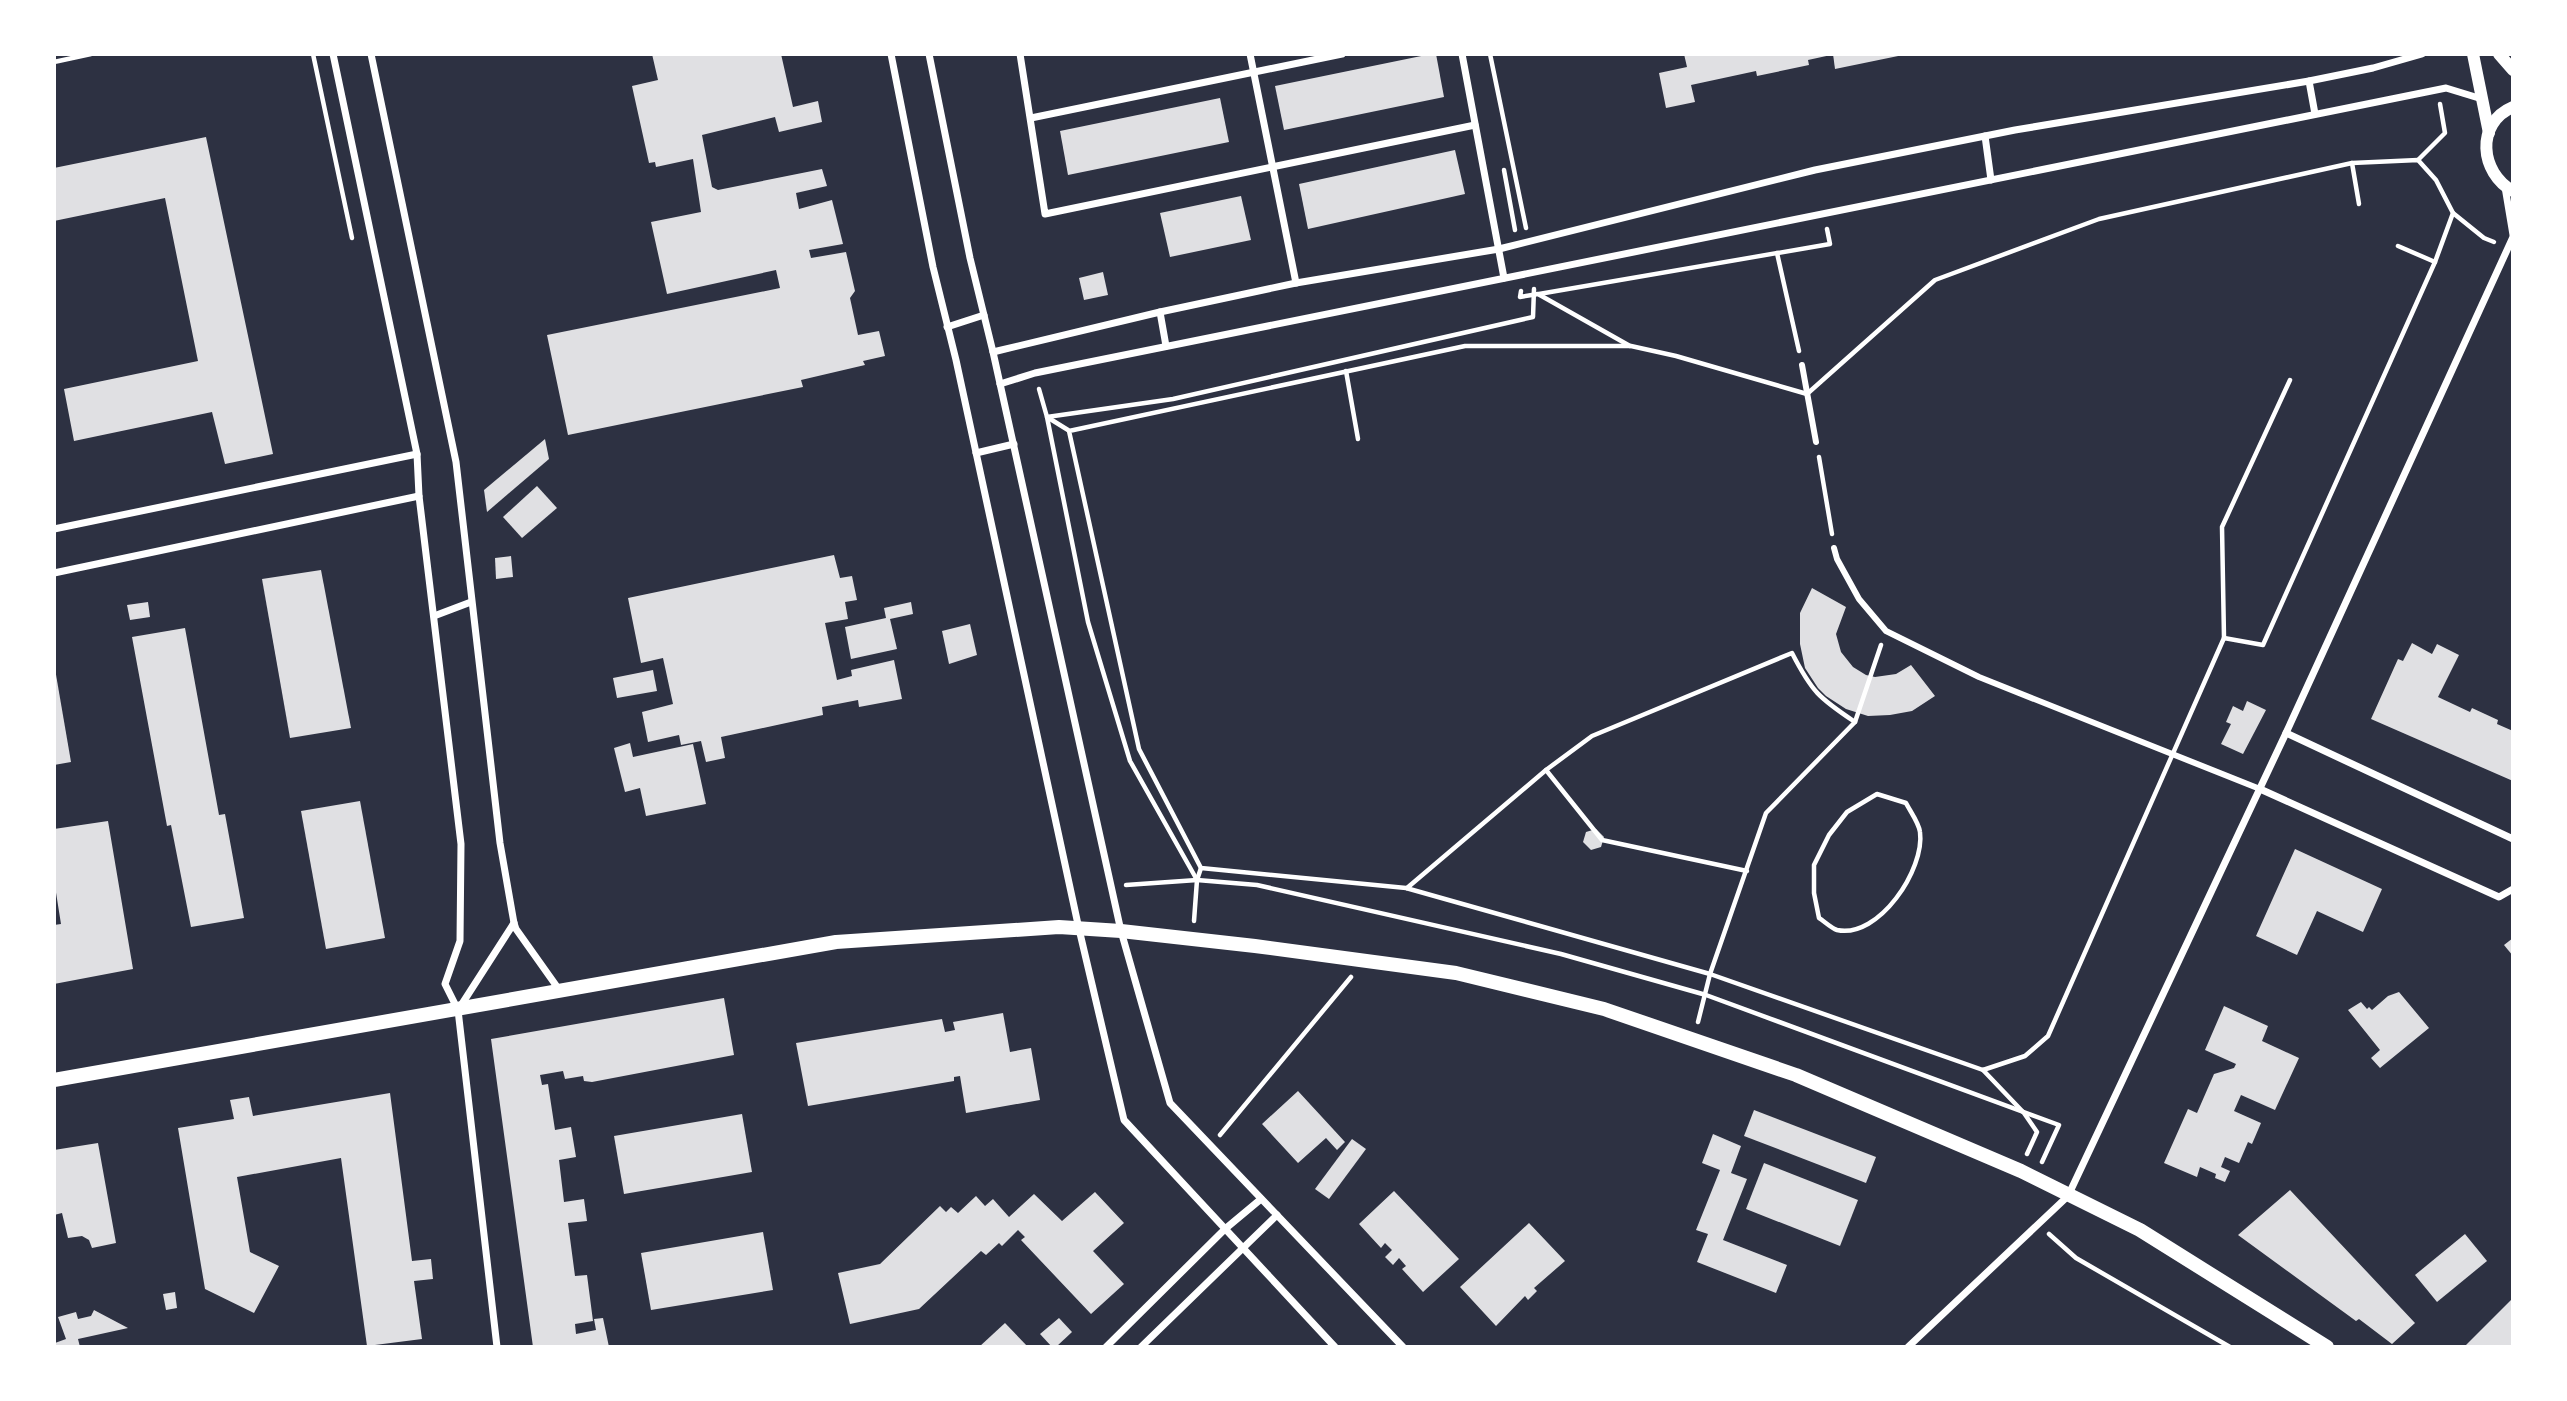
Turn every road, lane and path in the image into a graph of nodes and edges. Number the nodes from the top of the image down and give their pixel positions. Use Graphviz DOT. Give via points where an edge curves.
graph roads {
  1 [pos="91,54"];
  2 [pos="333,54"];
  3 [pos="371,54"];
  4 [pos="891,54"];
  5 [pos="929,54"];
  6 [pos="1020,54"];
  7 [pos="1250,54"];
  8 [pos="1342,54"];
  9 [pos="1462,54"];
  10 [pos="1490,54"];
  11 [pos="2422,54"];
  12 [pos="2473,54"];
  13 [pos="2499,54"];
  14 [pos="54,62"];
  15 [pos="2513,70"];
  16 [pos="1254,71"];
  17 [pos="2309,81"];
  18 [pos="2482,99"];
  19 [pos="2441,107"];
  20 [pos="2513,107"];
  21 [pos="2315,114"];
  22 [pos="1031,118"];
  23 [pos="1475,125"];
  24 [pos="2489,133"];
  25 [pos="1985,136"];
  26 [pos="2418,160"];
  27 [pos="2351,163"];
  28 [pos="1271,167"];
  29 [pos="1990,180"];
  30 [pos="2509,189"];
  31 [pos="2359,204"];
  32 [pos="2453,212"];
  33 [pos="2513,236"];
  34 [pos="2484,238"];
  35 [pos="1528,241"];
  36 [pos="2398,246"];
  37 [pos="1499,249"];
  38 [pos="1777,253"];
  39 [pos="2435,262"];
  40 [pos="1535,272"];
  41 [pos="1504,278"];
  42 [pos="1296,283"];
  43 [pos="1533,295"];
  44 [pos="1520,297"];
  45 [pos="1160,312"];
  46 [pos="984,315"];
  47 [pos="947,327"];
  48 [pos="1166,346"];
  49 [pos="1631,346"];
  50 [pos="993,352"];
  51 [pos="1802,365"];
  52 [pos="1346,371"];
  53 [pos="1035,373"];
  54 [pos="2290,380"];
  55 [pos="1000,384"];
  56 [pos="1807,394"];
  57 [pos="1047,418"];
  58 [pos="1069,431"];
  59 [pos="1358,439"];
  60 [pos="1816,442"];
  61 [pos="1014,444"];
  62 [pos="976,453"];
  63 [pos="417,454"];
  64 [pos="419,496"];
  65 [pos="54,530"];
  66 [pos="1834,548"];
  67 [pos="54,573"];
  68 [pos="471,602"];
  69 [pos="433,616"];
  70 [pos="1886,631"];
  71 [pos="2224,638"];
  72 [pos="1855,722"];
  73 [pos="2286,733"];
  74 [pos="2170,755"];
  75 [pos="1546,770"];
  76 [pos="2260,789"];
  77 [pos="2513,839"];
  78 [pos="1201,868"];
  79 [pos="1747,871"];
  80 [pos="1197,880"];
  81 [pos="1112,886"];
  82 [pos="1406,888"];
  83 [pos="2513,889"];
  84 [pos="1903,891"];
  85 [pos="514,923"];
  86 [pos="1079,929"];
  87 [pos="1121,931"];
  88 [pos="1193,939"];
  89 [pos="1365,959"];
  90 [pos="1710,974"];
  91 [pos="560,992"];
  92 [pos="1706,995"];
  93 [pos="458,1010"];
  94 [pos="1694,1039"];
  95 [pos="1983,1070"];
  96 [pos="54,1080"];
  97 [pos="2024,1113"];
  98 [pos="2036,1132"];
  99 [pos="1211,1146"];
  100 [pos="2034,1178"];
  101 [pos="2068,1196"];
  102 [pos="1261,1199"];
  103 [pos="1277,1215"];
  104 [pos="2038,1225"];
  105 [pos="1225,1229"];
  106 [pos="1244,1249"];
  107 [pos="497,1347"];
  108 [pos="1106,1347"];
  109 [pos="1141,1347"];
  110 [pos="1335,1347"];
  111 [pos="1403,1347"];
  112 [pos="1908,1347"];
  113 [pos="2230,1347"];
  114 [pos="2327,1347"];
  1 -- 14 [label="path"];
  2 -- 63 [label="street"];
  3 -- 68 [label="street" via="456,462"];
  4 -- 47 [label="street"];
  5 -- 46 [label="street"];
  6 -- 22 [label="street"];
  7 -- 16 [label="street"];
  8 -- 16 [label="street"];
  9 -- 23 [label="street"];
  10 -- 35 [label="path"];
  11 -- 17 [label="street"];
  12 -- 18 [label="street"];
  13 -- 15 [label="street"];
  16 -- 22 [label="street"];
  16 -- 28 [label="street"];
  17 -- 21 [label="street"];
  17 -- 25 [label="street"];
  18 -- 21 [label="street" via="2446,88"];
  18 -- 24 [label="street"];
  19 -- 26 [label="path" via="2445,133"];
  20 -- 24 [label="street"];
  21 -- 29 [label="street"];
  22 -- 28 [label="street" via="1045,215"];
  23 -- 28 [label="street"];
  23 -- 37 [label="street"];
  24 -- 30 [label="street" via="2488,163"];
  25 -- 29 [label="street"];
  25 -- 35 [label="street" via="1761,182"];
  26 -- 27 [label="path"];
  26 -- 32 [label="path" via="2436,180"];
  27 -- 31 [label="path"];
  27 -- 56 [label="path" via="2099,219 1935,280"];
  28 -- 42 [label="street"];
  29 -- 40 [label="street"];
  30 -- 33 [label="street"];
  32 -- 34 [label="path"];
  32 -- 39 [label="path"];
  33 -- 73 [label="street"];
  35 -- 37 [label="street"];
  36 -- 39 [label="path"];
  37 -- 41 [label="street"];
  37 -- 42 [label="street"];
  38 -- 51 [label="path"];
  39 -- 71 [label="path" via="2263,645"];
  40 -- 41 [label="street"];
  40 -- 43 [label="path"];
  41 -- 48 [label="street"];
  42 -- 45 [label="street"];
  43 -- 44 [label="path"];
  43 -- 49 [label="path" via="1563,306"];
  43 -- 57 [label="path" via="1533,317 1173,399"];
  45 -- 48 [label="street"];
  45 -- 50 [label="street"];
  46 -- 47 [label="street"];
  46 -- 50 [label="street"];
  47 -- 62 [label="street"];
  48 -- 53 [label="street"];
  49 -- 52 [label="path" via="1465,346"];
  49 -- 56 [label="path"];
  50 -- 55 [label="street"];
  51 -- 56 [label="street"];
  52 -- 58 [label="path"];
  52 -- 59 [label="path"];
  53 -- 55 [label="street"];
  53 -- 57 [label="path"];
  54 -- 71 [label="path" via="2222,527"];
  55 -- 61 [label="street"];
  56 -- 60 [label="street"];
  57 -- 58 [label="path"];
  57 -- 80 [label="path" via="1088,622 1130,761"];
  58 -- 78 [label="path" via="1139,750"];
  60 -- 66 [label="path"];
  61 -- 62 [label="street"];
  61 -- 81 [label="street"];
  62 -- 86 [label="street"];
  63 -- 64 [label="street"];
  63 -- 65 [label="street"];
  64 -- 67 [label="street"];
  64 -- 69 [label="street"];
  66 -- 70 [label="street" via="1859,599"];
  68 -- 69 [label="street"];
  68 -- 85 [label="street"];
  69 -- 93 [label="street" via="461,845 460,941 445,985"];
  70 -- 72 [label="path"];
  70 -- 74 [label="street" via="1979,677"];
  71 -- 74 [label="path"];
  72 -- 75 [label="path" via="1822,699 1806,681 1792,653 1592,736"];
  72 -- 79 [label="path" via="1766,813"];
  73 -- 76 [label="street"];
  73 -- 77 [label="street"];
  74 -- 76 [label="street"];
  74 -- 95 [label="path" via="2048,1036 2025,1056"];
  75 -- 79 [label="path" via="1602,839"];
  75 -- 82 [label="path"];
  76 -- 83 [label="street" via="2499,897"];
  76 -- 101 [label="street"];
  78 -- 80 [label="path"];
  78 -- 82 [label="path"];
  79 -- 90 [label="path"];
  80 -- 81 [label="path"];
  80 -- 88 [label="path"];
  80 -- 92 [label="path" via="1270,888 1561,954"];
  81 -- 87 [label="street"];
  82 -- 90 [label="path"];
  84 -- 84 [label="path" via="1863,928 1837,930 1819,918 1814,865 1847,812 1877,794 1906,803 1920,832 1916,864"];
  85 -- 91 [label="street"];
  85 -- 93 [label="street"];
  86 -- 87 [label="main road"];
  86 -- 91 [label="main road" via="836,942"];
  86 -- 105 [label="street" via="1124,1120"];
  87 -- 88 [label="main road"];
  87 -- 99 [label="street" via="1170,1103"];
  88 -- 89 [label="main road"];
  89 -- 94 [label="main road" via="1455,973 1590,1005"];
  89 -- 99 [label="path"];
  90 -- 92 [label="path"];
  90 -- 95 [label="path"];
  91 -- 93 [label="main road"];
  92 -- 94 [label="path"];
  92 -- 97 [label="path"];
  93 -- 96 [label="main road"];
  93 -- 107 [label="street"];
  94 -- 100 [label="main road" via="1796,1075"];
  95 -- 97 [label="path"];
  97 -- 98 [label="path"];
  97 -- 100 [label="path" via="2059,1125"];
  99 -- 102 [label="street"];
  100 -- 101 [label="main road"];
  101 -- 104 [label="street"];
  101 -- 114 [label="main road" via="2140,1230"];
  102 -- 103 [label="street"];
  102 -- 105 [label="street"];
  103 -- 106 [label="street"];
  103 -- 111 [label="street"];
  104 -- 112 [label="street"];
  104 -- 113 [label="path" via="2076,1258"];
  105 -- 106 [label="street"];
  105 -- 108 [label="street"];
  106 -- 109 [label="street"];
  106 -- 110 [label="street"];
}
